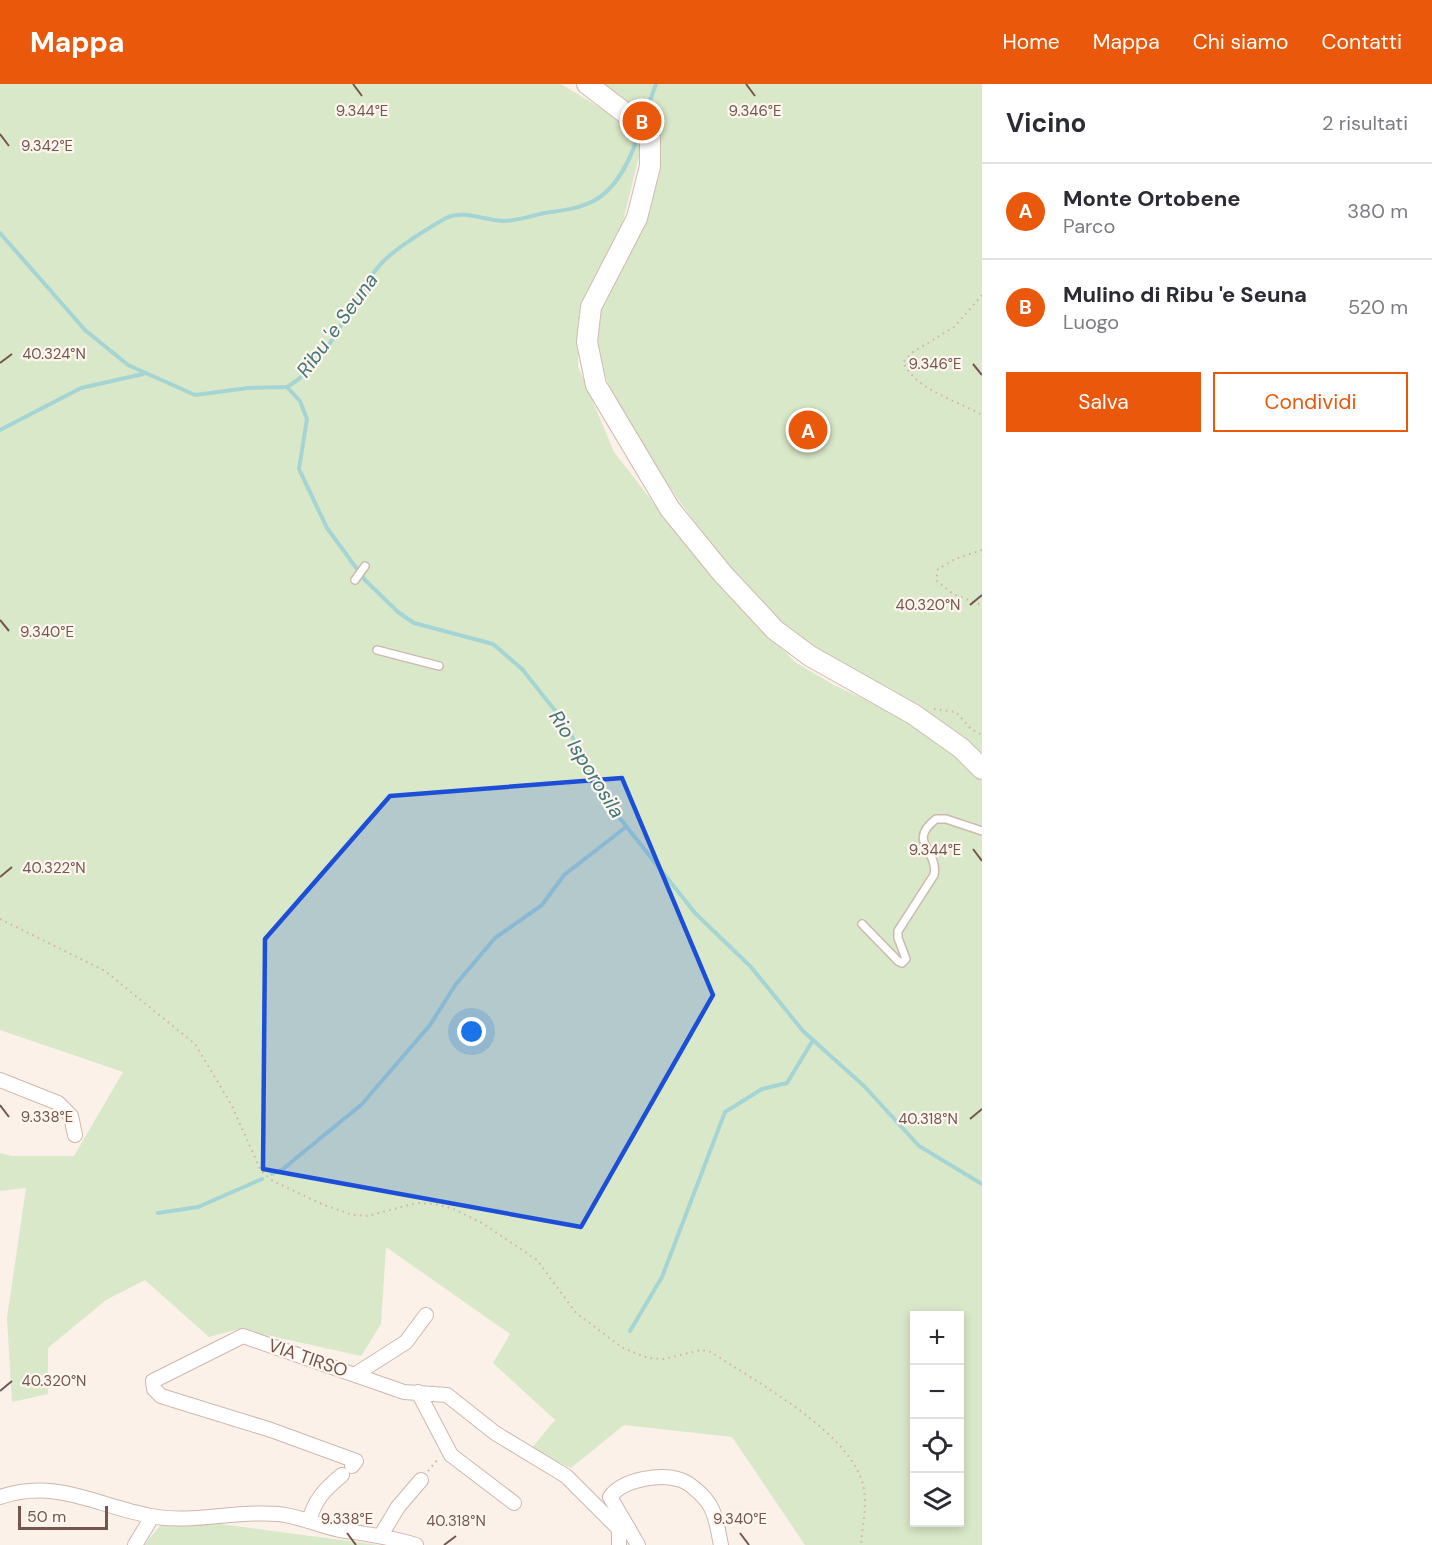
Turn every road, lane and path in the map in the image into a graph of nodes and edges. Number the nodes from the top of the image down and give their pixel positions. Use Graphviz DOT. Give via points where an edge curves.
graph roads {
  1 [pos="587,84"];
  2 [pos="982,295"];
  3 [pos="982,415"];
  4 [pos="982,550"];
  5 [pos="365,566"];
  6 [pos="355,580"];
  7 [pos="982,605"];
  8 [pos="377,650"];
  9 [pos="439,666"];
  10 [pos="914,714"];
  11 [pos="982,735"];
  12 [pos="982,769"];
  13 [pos="982,831"];
  14 [pos="0,919"];
  15 [pos="862,924"];
  16 [pos="0,1080"];
  17 [pos="75,1135"];
  18 [pos="426,1315"];
  19 [pos="356,1374"];
  20 [pos="418,1392"];
  21 [pos="421,1480"];
  22 [pos="0,1497"];
  23 [pos="514,1503"];
  24 [pos="152,1517"];
  25 [pos="309,1521"];
  26 [pos="624,1529"];
  27 [pos="381,1535"];
  28 [pos="135,1545"];
  29 [pos="416,1545"];
  30 [pos="619,1545"];
  31 [pos="638,1545"];
  32 [pos="721,1545"];
  33 [pos="861,1545"];
  1 -- 10 [label="main road" via="612,100 650,139 650,166 637,218 591,307 587,342 596,385 670,509 775,630 810,656"];
  2 -- 3 [label="path" via="954,327 903,362 908,372 938,394"];
  4 -- 7 [label="path" via="938,568 936,580 952,594"];
  5 -- 6 [label="lane"];
  8 -- 9 [label="lane"];
  10 -- 11 [label="path" via="948,709"];
  10 -- 12 [label="main road" via="961,748"];
  13 -- 15 [label="lane" via="936,819 923,833 922,840 936,867 898,931 906,959 902,963"];
  14 -- 33 [label="path" via="105,970 195,1044 231,1104 261,1171 273,1181 353,1215 368,1216 416,1203 454,1209 537,1260 576,1313 607,1339 648,1358 711,1352 792,1406 846,1450 859,1472 864,1489"];
  16 -- 17 [label="street" via="58,1103 71,1116"];
  18 -- 19 [label="street" via="406,1342"];
  19 -- 20 [label="street, VIA TIRSO" via="404,1392"];
  19 -- 25 [label="street, VIA TIRSO" via="243,1336 153,1381 161,1396 271,1430 350,1468 321,1492"];
  20 -- 23 [label="street" via="451,1455"];
  20 -- 26 [label="street, VIA TIRSO" via="447,1395 495,1433 566,1476"];
  21 -- 27 [label="street"];
  22 -- 24 [label="street" via="52,1489"];
  24 -- 25 [label="street" via="201,1519 277,1514"];
  24 -- 28 [label="street"];
  25 -- 27 [label="street" via="339,1530"];
  26 -- 30 [label="street"];
  26 -- 31 [label="street, VIA TIRSO"];
  26 -- 32 [label="street" via="611,1502 614,1491 640,1480 682,1480 710,1505"];
  27 -- 29 [label="street"];
}
